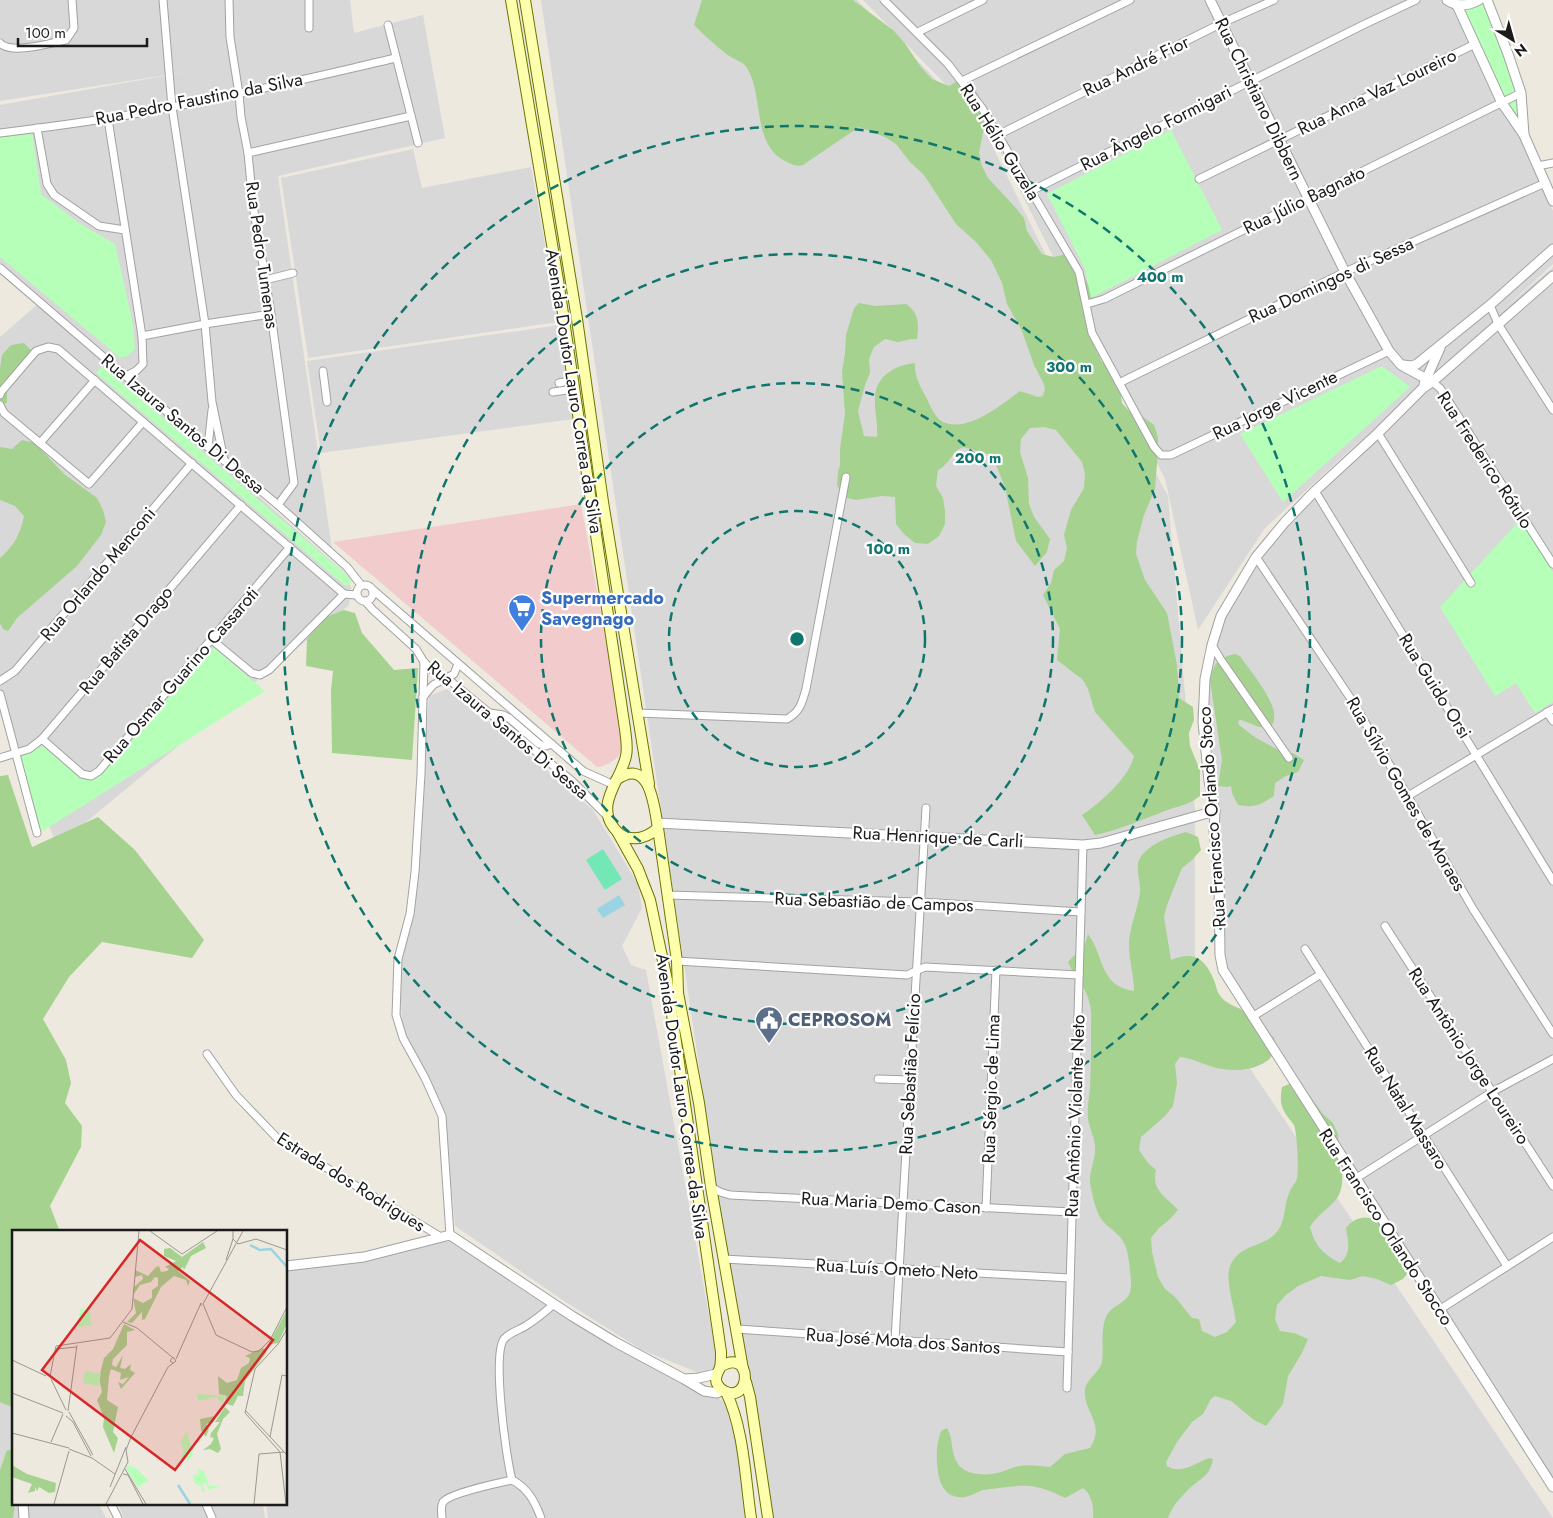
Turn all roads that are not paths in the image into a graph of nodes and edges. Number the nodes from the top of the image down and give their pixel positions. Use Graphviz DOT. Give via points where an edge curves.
graph roads {
  1 [pos="72,0"];
  2 [pos="164,0"];
  3 [pos="229,0"];
  4 [pos="309,0"];
  5 [pos="511,0"];
  6 [pos="525,0"];
  7 [pos="884,0"];
  8 [pos="983,0"];
  9 [pos="1130,0"];
  10 [pos="1210,0"];
  11 [pos="1274,0"];
  12 [pos="1416,0"];
  13 [pos="1447,0"];
  14 [pos="1479,0"];
  15 [pos="1488,0"];
  16 [pos="1456,5"];
  17 [pos="1222,24"];
  18 [pos="388,25"];
  19 [pos="309,28"];
  20 [pos="918,32"];
  21 [pos="0,43"];
  22 [pos="1474,44"];
  23 [pos="396,58"];
  24 [pos="962,81"];
  25 [pos="1251,81"];
  26 [pos="1520,93"];
  27 [pos="239,94"];
  28 [pos="1502,103"];
  29 [pos="172,108"];
  30 [pos="411,116"];
  31 [pos="108,119"];
  32 [pos="38,128"];
  33 [pos="0,133"];
  34 [pos="998,134"];
  35 [pos="1524,135"];
  36 [pos="1279,139"];
  37 [pos="418,143"];
  38 [pos="248,153"];
  39 [pos="1553,163"];
  40 [pos="1538,166"];
  41 [pos="1199,179"];
  42 [pos="1545,183"];
  43 [pos="1031,191"];
  44 [pos="1308,198"];
  45 [pos="1553,201"];
  46 [pos="125,230"];
  47 [pos="1553,249"];
  48 [pos="0,268"];
  49 [pos="1345,272"];
  50 [pos="293,273"];
  51 [pos="1553,276"];
  52 [pos="265,280"];
  53 [pos="1087,304"];
  54 [pos="1490,305"];
  55 [pos="271,314"];
  56 [pos="205,324"];
  57 [pos="1498,324"];
  58 [pos="142,336"];
  59 [pos="1441,345"];
  60 [pos="1389,351"];
  61 [pos="1401,365"];
  62 [pos="323,371"];
  63 [pos="126,376"];
  64 [pos="95,380"];
  65 [pos="559,383"];
  66 [pos="1119,383"];
  67 [pos="1427,383"];
  68 [pos="573,384"];
  69 [pos="553,392"];
  70 [pos="0,396"];
  71 [pos="212,402"];
  72 [pos="327,402"];
  73 [pos="0,405"];
  74 [pos="1553,410"];
  75 [pos="143,422"];
  76 [pos="1378,433"];
  77 [pos="40,443"];
  78 [pos="208,447"];
  79 [pos="1161,455"];
  80 [pos="224,460"];
  81 [pos="192,463"];
  82 [pos="846,477"];
  83 [pos="1315,491"];
  84 [pos="241,505"];
  85 [pos="278,505"];
  86 [pos="290,547"];
  87 [pos="1256,557"];
  88 [pos="1553,564"];
  89 [pos="1471,583"];
  90 [pos="361,585"];
  91 [pos="372,589"];
  92 [pos="344,594"];
  93 [pos="356,596"];
  94 [pos="366,602"];
  95 [pos="212,640"];
  96 [pos="1212,645"];
  97 [pos="424,662"];
  98 [pos="458,664"];
  99 [pos="448,679"];
  100 [pos="0,681"];
  101 [pos="0,694"];
  102 [pos="422,697"];
  103 [pos="1550,710"];
  104 [pos="490,713"];
  105 [pos="638,713"];
  106 [pos="1553,721"];
  107 [pos="42,739"];
  108 [pos="552,744"];
  109 [pos="16,754"];
  110 [pos="1477,754"];
  111 [pos="0,758"];
  112 [pos="1289,758"];
  113 [pos="615,783"];
  114 [pos="649,785"];
  115 [pos="1408,796"];
  116 [pos="926,808"];
  117 [pos="1214,811"];
  118 [pos="608,817"];
  119 [pos="658,825"];
  120 [pos="617,832"];
  121 [pos="37,833"];
  122 [pos="924,836"];
  123 [pos="1083,845"];
  124 [pos="1553,881"];
  125 [pos="667,895"];
  126 [pos="920,902"];
  127 [pos="1081,912"];
  128 [pos="1385,926"];
  129 [pos="1305,949"];
  130 [pos="678,961"];
  131 [pos="1222,966"];
  132 [pos="996,970"];
  133 [pos="916,971"];
  134 [pos="1321,974"];
  135 [pos="1079,975"];
  136 [pos="1252,1017"];
  137 [pos="1553,1034"];
  138 [pos="207,1054"];
  139 [pos="1553,1059"];
  140 [pos="878,1078"];
  141 [pos="910,1080"];
  142 [pos="1492,1092"];
  143 [pos="1423,1136"];
  144 [pos="1356,1179"];
  145 [pos="1553,1186"];
  146 [pos="711,1187"];
  147 [pos="903,1204"];
  148 [pos="986,1208"];
  149 [pos="1072,1212"];
  150 [pos="446,1236"];
  151 [pos="1553,1237"];
  152 [pos="724,1260"];
  153 [pos="288,1266"];
  154 [pos="1507,1266"];
  155 [pos="899,1269"];
  156 [pos="1070,1278"];
  157 [pos="554,1304"];
  158 [pos="1439,1310"];
  159 [pos="737,1329"];
  160 [pos="894,1340"];
  161 [pos="1068,1352"];
  162 [pos="743,1368"];
  163 [pos="718,1370"];
  164 [pos="684,1379"];
  165 [pos="746,1382"];
  166 [pos="1067,1388"];
  167 [pos="724,1391"];
  168 [pos="512,1480"];
  169 [pos="1552,1483"];
  170 [pos="112,1506"];
  171 [pos="207,1506"];
  172 [pos="118,1518"];
  173 [pos="212,1518"];
  174 [pos="442,1518"];
  175 [pos="541,1518"];
  176 [pos="751,1518"];
  177 [pos="768,1518"];
  1 -- 21 [label="street" via="74,28 66,40 15,48 3,47"];
  2 -- 29 [label="street"];
  3 -- 27 [label="street, Rua Pedro Tumenas" via="230,37"];
  4 -- 19 [label="street"];
  5 -- 68 [label="main road, Avenida Doutor Lauro Correa da Silva"];
  6 -- 105 [label="main road"];
  7 -- 20 [label="street, Rua Hélio Guzela"];
  8 -- 20 [label="street"];
  9 -- 24 [label="street"];
  10 -- 17 [label="street, Rua Christiano Dibbern"];
  11 -- 17 [label="street, Rua André Fior"];
  12 -- 25 [label="street, Rua Ângelo Formigari"];
  13 -- 16 [label="street"];
  14 -- 16 [label="street" via="1465,6"];
  15 -- 26 [label="street"];
  16 -- 22 [label="street"];
  17 -- 25 [label="street, Rua Christiano Dibbern"];
  17 -- 34 [label="street, Rua André Fior"];
  18 -- 23 [label="street"];
  20 -- 24 [label="street, Rua Hélio Guzela"];
  22 -- 28 [label="street"];
  22 -- 36 [label="street, Rua Anna Vaz Loureiro"];
  23 -- 27 [label="street, Rua Pedro Faustino da Silva"];
  23 -- 30 [label="street"];
  24 -- 34 [label="street, Rua Hélio Guzela"];
  25 -- 36 [label="street, Rua Christiano Dibbern"];
  25 -- 43 [label="street, Rua Ângelo Formigari"];
  26 -- 28 [label="street, Rua Júlio Bagnato"];
  26 -- 35 [label="street"];
  27 -- 29 [label="street, Rua Pedro Faustino da Silva"];
  27 -- 38 [label="street, Rua Pedro Tumenas"];
  28 -- 35 [label="street"];
  28 -- 44 [label="street, Rua Júlio Bagnato"];
  29 -- 31 [label="street, Rua Pedro Faustino da Silva"];
  29 -- 56 [label="street"];
  30 -- 37 [label="street"];
  30 -- 38 [label="street"];
  31 -- 32 [label="street, Rua Pedro Faustino da Silva"];
  31 -- 46 [label="street"];
  32 -- 33 [label="street, Rua Pedro Faustino da Silva"];
  32 -- 46 [label="street" via="46,184 54,195 99,226"];
  34 -- 43 [label="street, Rua Hélio Guzela"];
  35 -- 40 [label="street"];
  36 -- 41 [label="street, Rua Anna Vaz Loureiro"];
  36 -- 44 [label="street, Rua Christiano Dibbern"];
  38 -- 52 [label="street, Rua Pedro Tumenas"];
  39 -- 40 [label="street"];
  40 -- 42 [label="street"];
  42 -- 45 [label="street"];
  42 -- 49 [label="street, Rua Domingos di Sessa"];
  43 -- 53 [label="street, Rua Hélio Guzela" via="1079,272"];
  44 -- 49 [label="street, Rua Christiano Dibbern"];
  44 -- 53 [label="street, Rua Júlio Bagnato" via="1104,299"];
  46 -- 58 [label="street"];
  47 -- 54 [label="street"];
  48 -- 63 [label="street, Rua Izaura Santos Di Dessa"];
  49 -- 60 [label="street, Rua Christiano Dibbern"];
  49 -- 66 [label="street, Rua Domingos di Sessa"];
  50 -- 52 [label="street"];
  51 -- 57 [label="street, Rua Francisco Orlando Stoco"];
  52 -- 55 [label="street, Rua Pedro Tumenas"];
  53 -- 66 [label="street, Rua Hélio Guzela" via="1092,333"];
  54 -- 57 [label="street"];
  54 -- 59 [label="street"];
  55 -- 56 [label="street"];
  55 -- 85 [label="street, Rua Pedro Tumenas" via="294,483"];
  56 -- 58 [label="street"];
  56 -- 71 [label="street"];
  57 -- 67 [label="street, Rua Francisco Orlando Stoco"];
  57 -- 74 [label="street"];
  58 -- 63 [label="street" via="143,364"];
  59 -- 61 [label="street" via="1417,364"];
  59 -- 67 [label="street"];
  60 -- 61 [label="street, Rua Christiano Dibbern"];
  60 -- 79 [label="street, Rua Jorge Vicente" via="1171,456"];
  61 -- 67 [label="street"];
  62 -- 72 [label="street"];
  63 -- 78 [label="street, Rua Izaura Santos Di Dessa"];
  64 -- 70 [label="street, Rua Izaura Santos Di Dessa" via="58,349 48,347 36,351"];
  64 -- 75 [label="street, Rua Izaura Santos Di Dessa"];
  64 -- 77 [label="street"];
  65 -- 68 [label="street"];
  66 -- 79 [label="street, Rua Hélio Guzela"];
  67 -- 76 [label="street, Rua Francisco Orlando Stoco"];
  67 -- 88 [label="street, Rua Frederico Rótulo" via="1440,388"];
  68 -- 69 [label="street"];
  68 -- 113 [label="main road, Avenida Doutor Lauro Correa da Silva" via="626,729 626,757"];
  71 -- 78 [label="street"];
  71 -- 80 [label="street"];
  73 -- 77 [label="street" via="4,413"];
  75 -- 77 [label="street" via="89,484"];
  75 -- 81 [label="street, Rua Izaura Santos Di Dessa"];
  76 -- 83 [label="street, Rua Francisco Orlando Stoco"];
  76 -- 89 [label="street"];
  78 -- 80 [label="street, Rua Izaura Santos Di Dessa"];
  80 -- 85 [label="street, Rua Izaura Santos Di Dessa"];
  81 -- 84 [label="street, Rua Izaura Santos Di Dessa"];
  81 -- 100 [label="street, Rua Orlando Menconi" via="15,671"];
  82 -- 105 [label="street" via="806,689 801,708 795,715 787,719"];
  83 -- 87 [label="street, Rua Francisco Orlando Stoco"];
  83 -- 110 [label="street, Rua Guido Orsi"];
  84 -- 86 [label="street, Rua Izaura Santos Di Dessa"];
  84 -- 107 [label="street, Rua Batista Drago"];
  85 -- 90 [label="street, Rua Izaura Santos Di Dessa" via="347,567"];
  86 -- 92 [label="street, Rua Izaura Santos Di Dessa"];
  86 -- 95 [label="street, Rua Osmar Guarino Cassaroti"];
  87 -- 96 [label="street, Rua Francisco Orlando Stoco" via="1221,616"];
  87 -- 115 [label="street, Rua Sílvio Gomes de Moraes" via="1355,705"];
  90 -- 91 [label="street"];
  90 -- 93 [label="street"];
  91 -- 94 [label="street" via="372,597"];
  91 -- 98 [label="street, Rua Izaura Santos Di Sessa"];
  92 -- 93 [label="street"];
  92 -- 95 [label="street" via="269,670 260,675 252,673"];
  93 -- 94 [label="street"];
  94 -- 97 [label="street, Rua Izaura Santos Di Sessa" via="416,649"];
  95 -- 107 [label="street, Rua Osmar Guarino Cassaroti" via="99,771 91,776 82,774"];
  96 -- 112 [label="street"];
  96 -- 117 [label="street, Rua Francisco Orlando Stoco" via="1205,679 1202,722"];
  97 -- 99 [label="street, Rua Izaura Santos Di Sessa"];
  97 -- 102 [label="street"];
  98 -- 99 [label="street" via="457,671"];
  98 -- 108 [label="street, Rua Izaura Santos Di Sessa"];
  99 -- 102 [label="street" via="433,685"];
  99 -- 104 [label="street, Rua Izaura Santos Di Sessa"];
  101 -- 109 [label="street"];
  102 -- 150 [label="street" via="415,872 410,914 398,959 396,1015 403,1038 442,1116"];
  103 -- 106 [label="street"];
  103 -- 110 [label="street"];
  104 -- 108 [label="street" via="509,718 539,744"];
  104 -- 118 [label="street, Rua Izaura Santos Di Sessa" via="572,780"];
  105 -- 114 [label="main road"];
  107 -- 109 [label="street, Rua Batista Drago"];
  108 -- 113 [label="street, Rua Izaura Santos Di Sessa" via="583,771"];
  109 -- 111 [label="street, Rua Batista Drago"];
  109 -- 121 [label="street"];
  110 -- 115 [label="street"];
  110 -- 124 [label="street, Rua Guido Orsi"];
  113 -- 114 [label="main road" via="628,773 636,773"];
  113 -- 118 [label="main road" via="608,802"];
  114 -- 119 [label="main road"];
  115 -- 137 [label="street, Rua Sílvio Gomes de Moraes" via="1473,908"];
  116 -- 122 [label="street, Rua Sebastião Felício"];
  117 -- 123 [label="street, Rua Henrique de Carli" via="1101,843"];
  117 -- 131 [label="street, Rua Francisco Orlando Stoco"];
  118 -- 120 [label="main road"];
  119 -- 120 [label="main road" via="650,835 642,838 625,837"];
  119 -- 122 [label="street, Rua Henrique de Carli"];
  119 -- 125 [label="main road, Avenida Doutor Lauro Correa da Silva"];
  120 -- 163 [label="main road, Avenida Doutor Lauro Correa da Silva" via="638,869 650,900 667,980 721,1352"];
  122 -- 123 [label="street, Rua Henrique de Carli"];
  122 -- 126 [label="street, Rua Sebastião Felício"];
  123 -- 127 [label="street, Rua Antônio Violante Neto"];
  125 -- 126 [label="street, Rua Sebastião de Campos"];
  125 -- 130 [label="main road, Avenida Doutor Lauro Correa da Silva"];
  126 -- 127 [label="street, Rua Sebastião de Campos"];
  126 -- 133 [label="street, Rua Sebastião Felício"];
  127 -- 135 [label="street, Rua Antônio Violante Neto"];
  128 -- 142 [label="street, Rua Antônio Jorge Loureiro"];
  129 -- 134 [label="street, Rua Natal Massaro"];
  130 -- 133 [label="street" via="907,975"];
  130 -- 146 [label="main road, Avenida Doutor Lauro Correa da Silva" via="678,993"];
  131 -- 136 [label="street, Rua Francisco Orlando Stocco"];
  132 -- 133 [label="street" via="925,966"];
  132 -- 135 [label="street"];
  132 -- 148 [label="street, Rua Sérgio de Lima"];
  133 -- 141 [label="street, Rua Sebastião Felício"];
  134 -- 136 [label="street"];
  134 -- 143 [label="street, Rua Natal Massaro"];
  135 -- 149 [label="street, Rua Antônio Violante Neto"];
  136 -- 144 [label="street, Rua Francisco Orlando Stocco"];
  138 -- 150 [label="street, Estrada dos Rodrigues" via="236,1095 276,1138"];
  139 -- 142 [label="street"];
  140 -- 141 [label="street"];
  141 -- 147 [label="street, Rua Sebastião Felício"];
  142 -- 143 [label="street"];
  142 -- 145 [label="street, Rua Antônio Jorge Loureiro"];
  143 -- 144 [label="street"];
  143 -- 154 [label="street, Rua Natal Massaro"];
  144 -- 158 [label="street, Rua Francisco Orlando Stocco"];
  146 -- 147 [label="street, Rua Maria Demo Cason" via="730,1195"];
  146 -- 152 [label="main road, Avenida Doutor Lauro Correa da Silva"];
  147 -- 148 [label="street, Rua Maria Demo Cason"];
  147 -- 155 [label="street, Rua Sebastião Felício"];
  148 -- 149 [label="street, Rua Maria Demo Cason"];
  149 -- 156 [label="street, Rua Antônio Violante Neto"];
  150 -- 153 [label="street" via="364,1257"];
  150 -- 157 [label="street"];
  151 -- 154 [label="street"];
  152 -- 155 [label="street, Rua Luís Ometo Neto"];
  152 -- 159 [label="main road, Avenida Doutor Lauro Correa da Silva"];
  154 -- 158 [label="street"];
  155 -- 156 [label="street, Rua Luís Ometo Neto"];
  155 -- 160 [label="street, Rua Sebastião Felício"];
  156 -- 161 [label="street, Rua Antônio Violante Neto"];
  157 -- 164 [label="street"];
  157 -- 168 [label="street" via="510,1334 501,1345 502,1404"];
  158 -- 169 [label="street, Rua Francisco Orlando Stocco"];
  159 -- 160 [label="street, Rua José Mota dos Santos"];
  159 -- 162 [label="main road, Avenida Doutor Lauro Correa da Silva"];
  160 -- 161 [label="street, Rua José Mota dos Santos"];
  161 -- 166 [label="street, Rua Antônio Violante Neto"];
  162 -- 163 [label="main road" via="732,1362"];
  162 -- 165 [label="main road"];
  163 -- 164 [label="street" via="699,1378"];
  163 -- 167 [label="main road" via="716,1381"];
  164 -- 167 [label="street" via="704,1391"];
  165 -- 167 [label="main road" via="738,1391"];
  165 -- 177 [label="main road"];
  167 -- 176 [label="main road" via="733,1407 737,1424"];
  168 -- 174 [label="street" via="448,1498 442,1503"];
  168 -- 175 [label="street" via="526,1489"];
  170 -- 172 [label="street"];
  171 -- 173 [label="street"];
}
